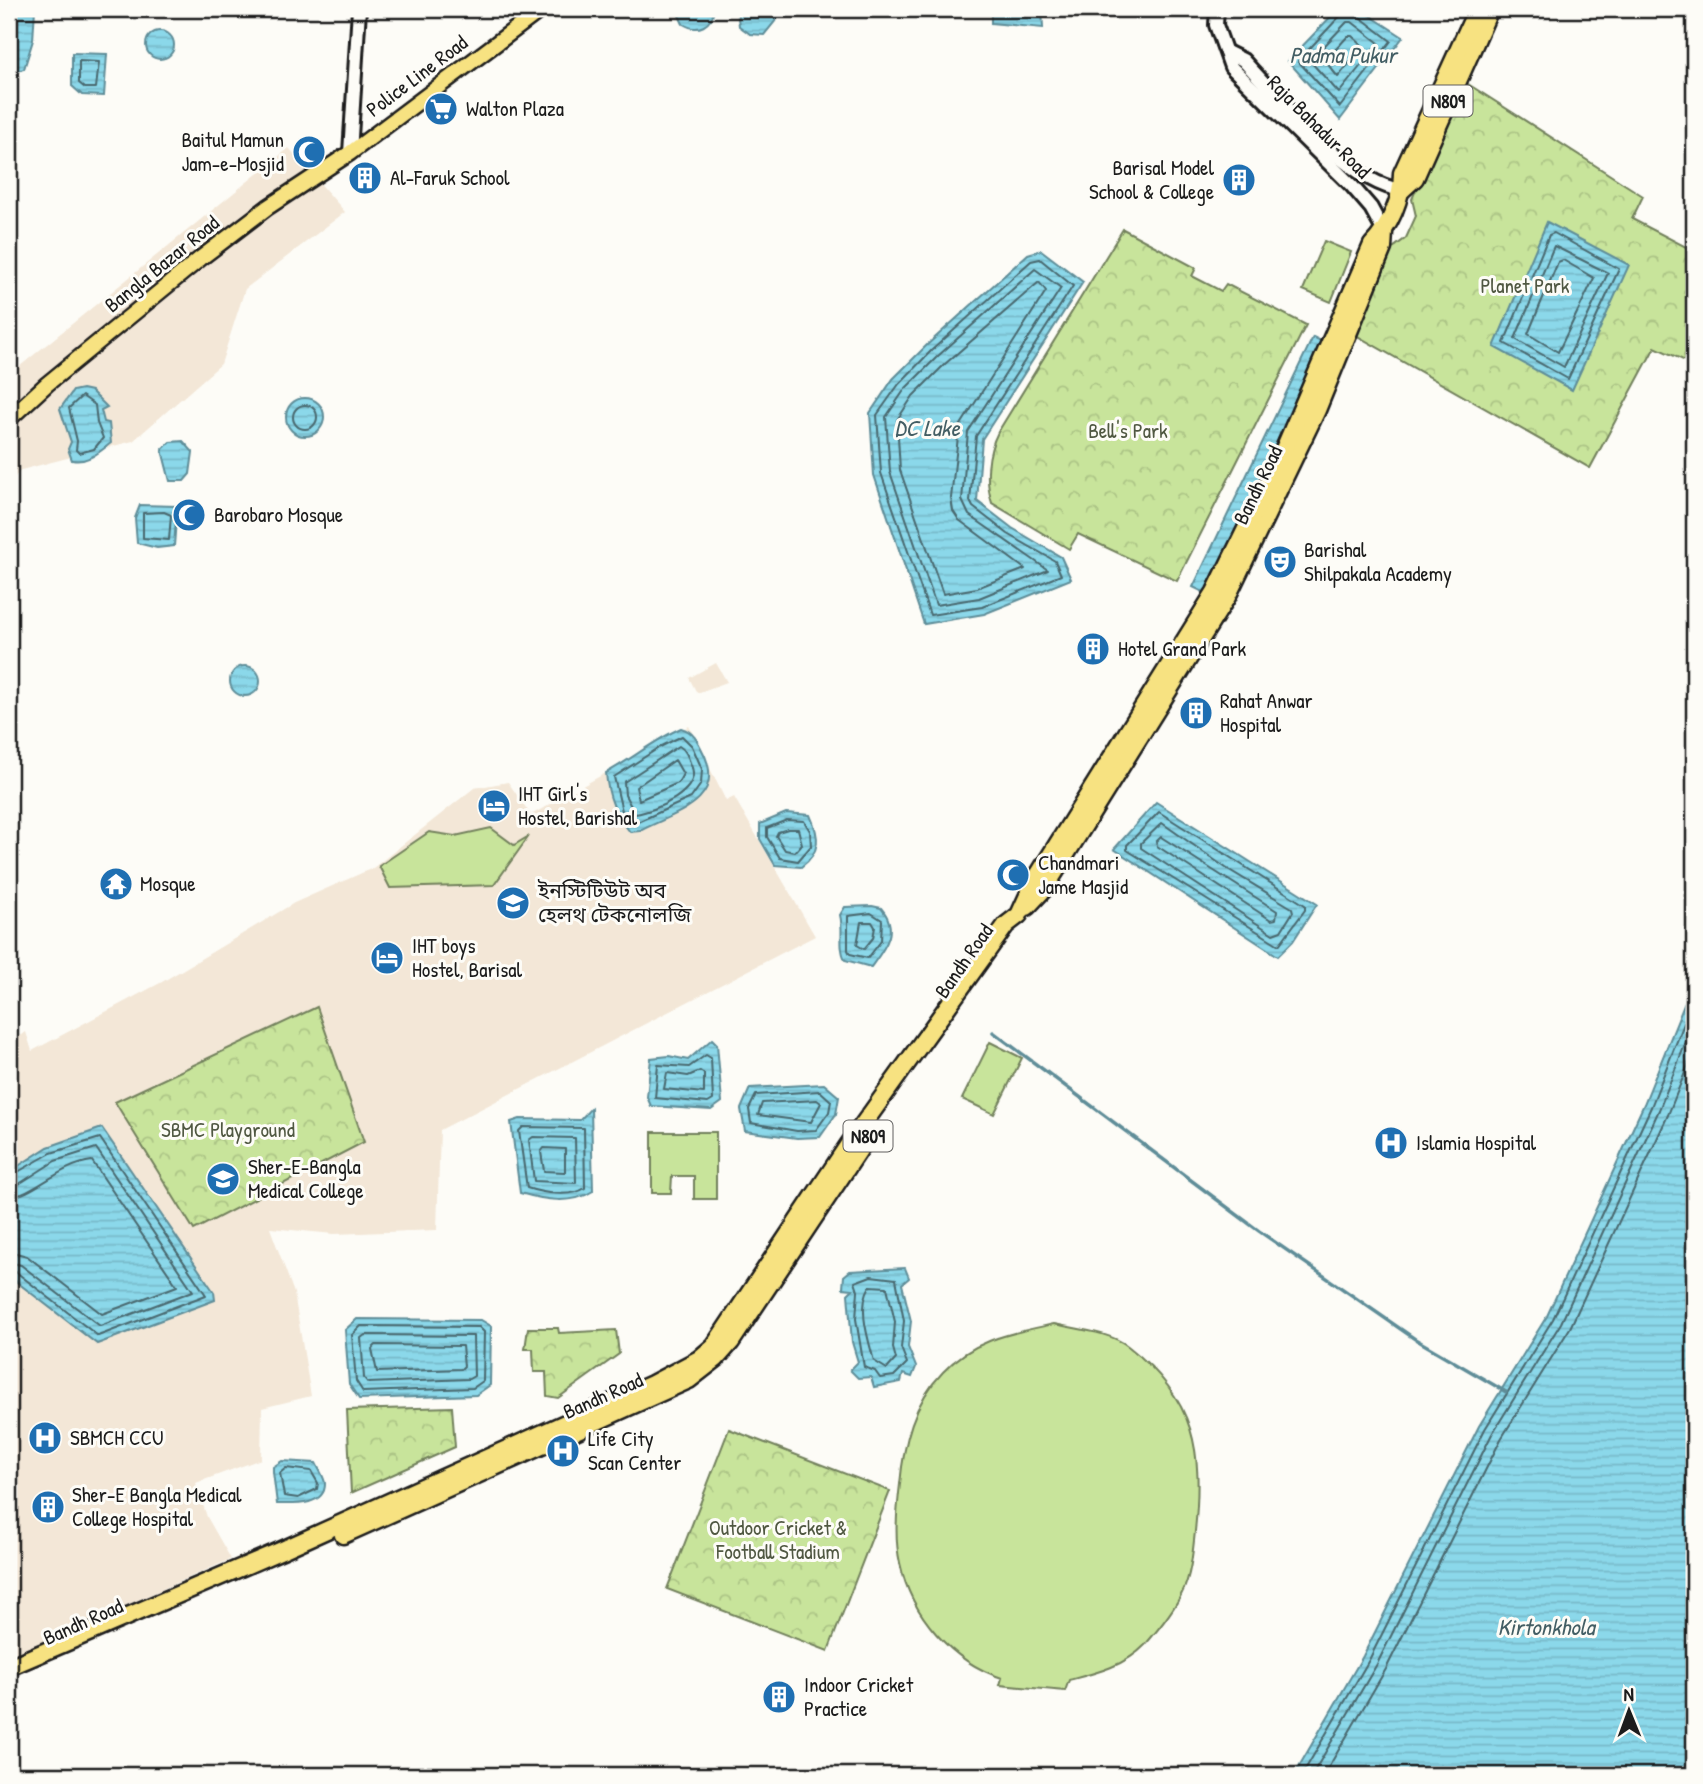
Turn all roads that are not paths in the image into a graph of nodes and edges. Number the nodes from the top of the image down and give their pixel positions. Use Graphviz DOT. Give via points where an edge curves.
graph roads {
  1 [pos="359,9"];
  2 [pos="542,9"];
  3 [pos="1206,9"];
  4 [pos="1217,9"];
  5 [pos="1477,9"];
  6 [pos="1490,9"];
  7 [pos="1216,25"];
  8 [pos="1227,52"];
  9 [pos="350,153"];
  10 [pos="1402,190"];
  11 [pos="1384,232"];
  12 [pos="9,419"];
  13 [pos="180,1597"];
  14 [pos="9,1667"];
  15 [pos="9,1678"];
  1 -- 9 [label="main road"];
  2 -- 9 [label="main road, Police Line Road"];
  3 -- 7 [label="main road, Raja Bahadur Road"];
  4 -- 7 [label="main road, Raja Bahadur Road"];
  5 -- 10 [label="highway, Bandh Road / N809" via="1402,173"];
  6 -- 10 [label="highway, Bandh Road / N809" via="1415,178"];
  7 -- 8 [label="main road, Raja Bahadur Road"];
  8 -- 10 [label="main road, Raja Bahadur Road" via="1242,60 1339,158 1383,188"];
  8 -- 11 [label="main road, Raja Bahadur Road" via="1231,67 1352,186"];
  9 -- 12 [label="main road, Bangla Bazar Road" via="201,258"];
  10 -- 11 [label="highway, Bandh Road / N809"];
  11 -- 13 [label="highway, Bandh Road / N809" via="1372,245 1275,470 1215,592 1035,880 1019,915 1006,925 849,1144 714,1346 652,1384"];
  13 -- 14 [label="highway, Bandh Road / N809"];
  13 -- 15 [label="highway, Bandh Road / N809"];
}
